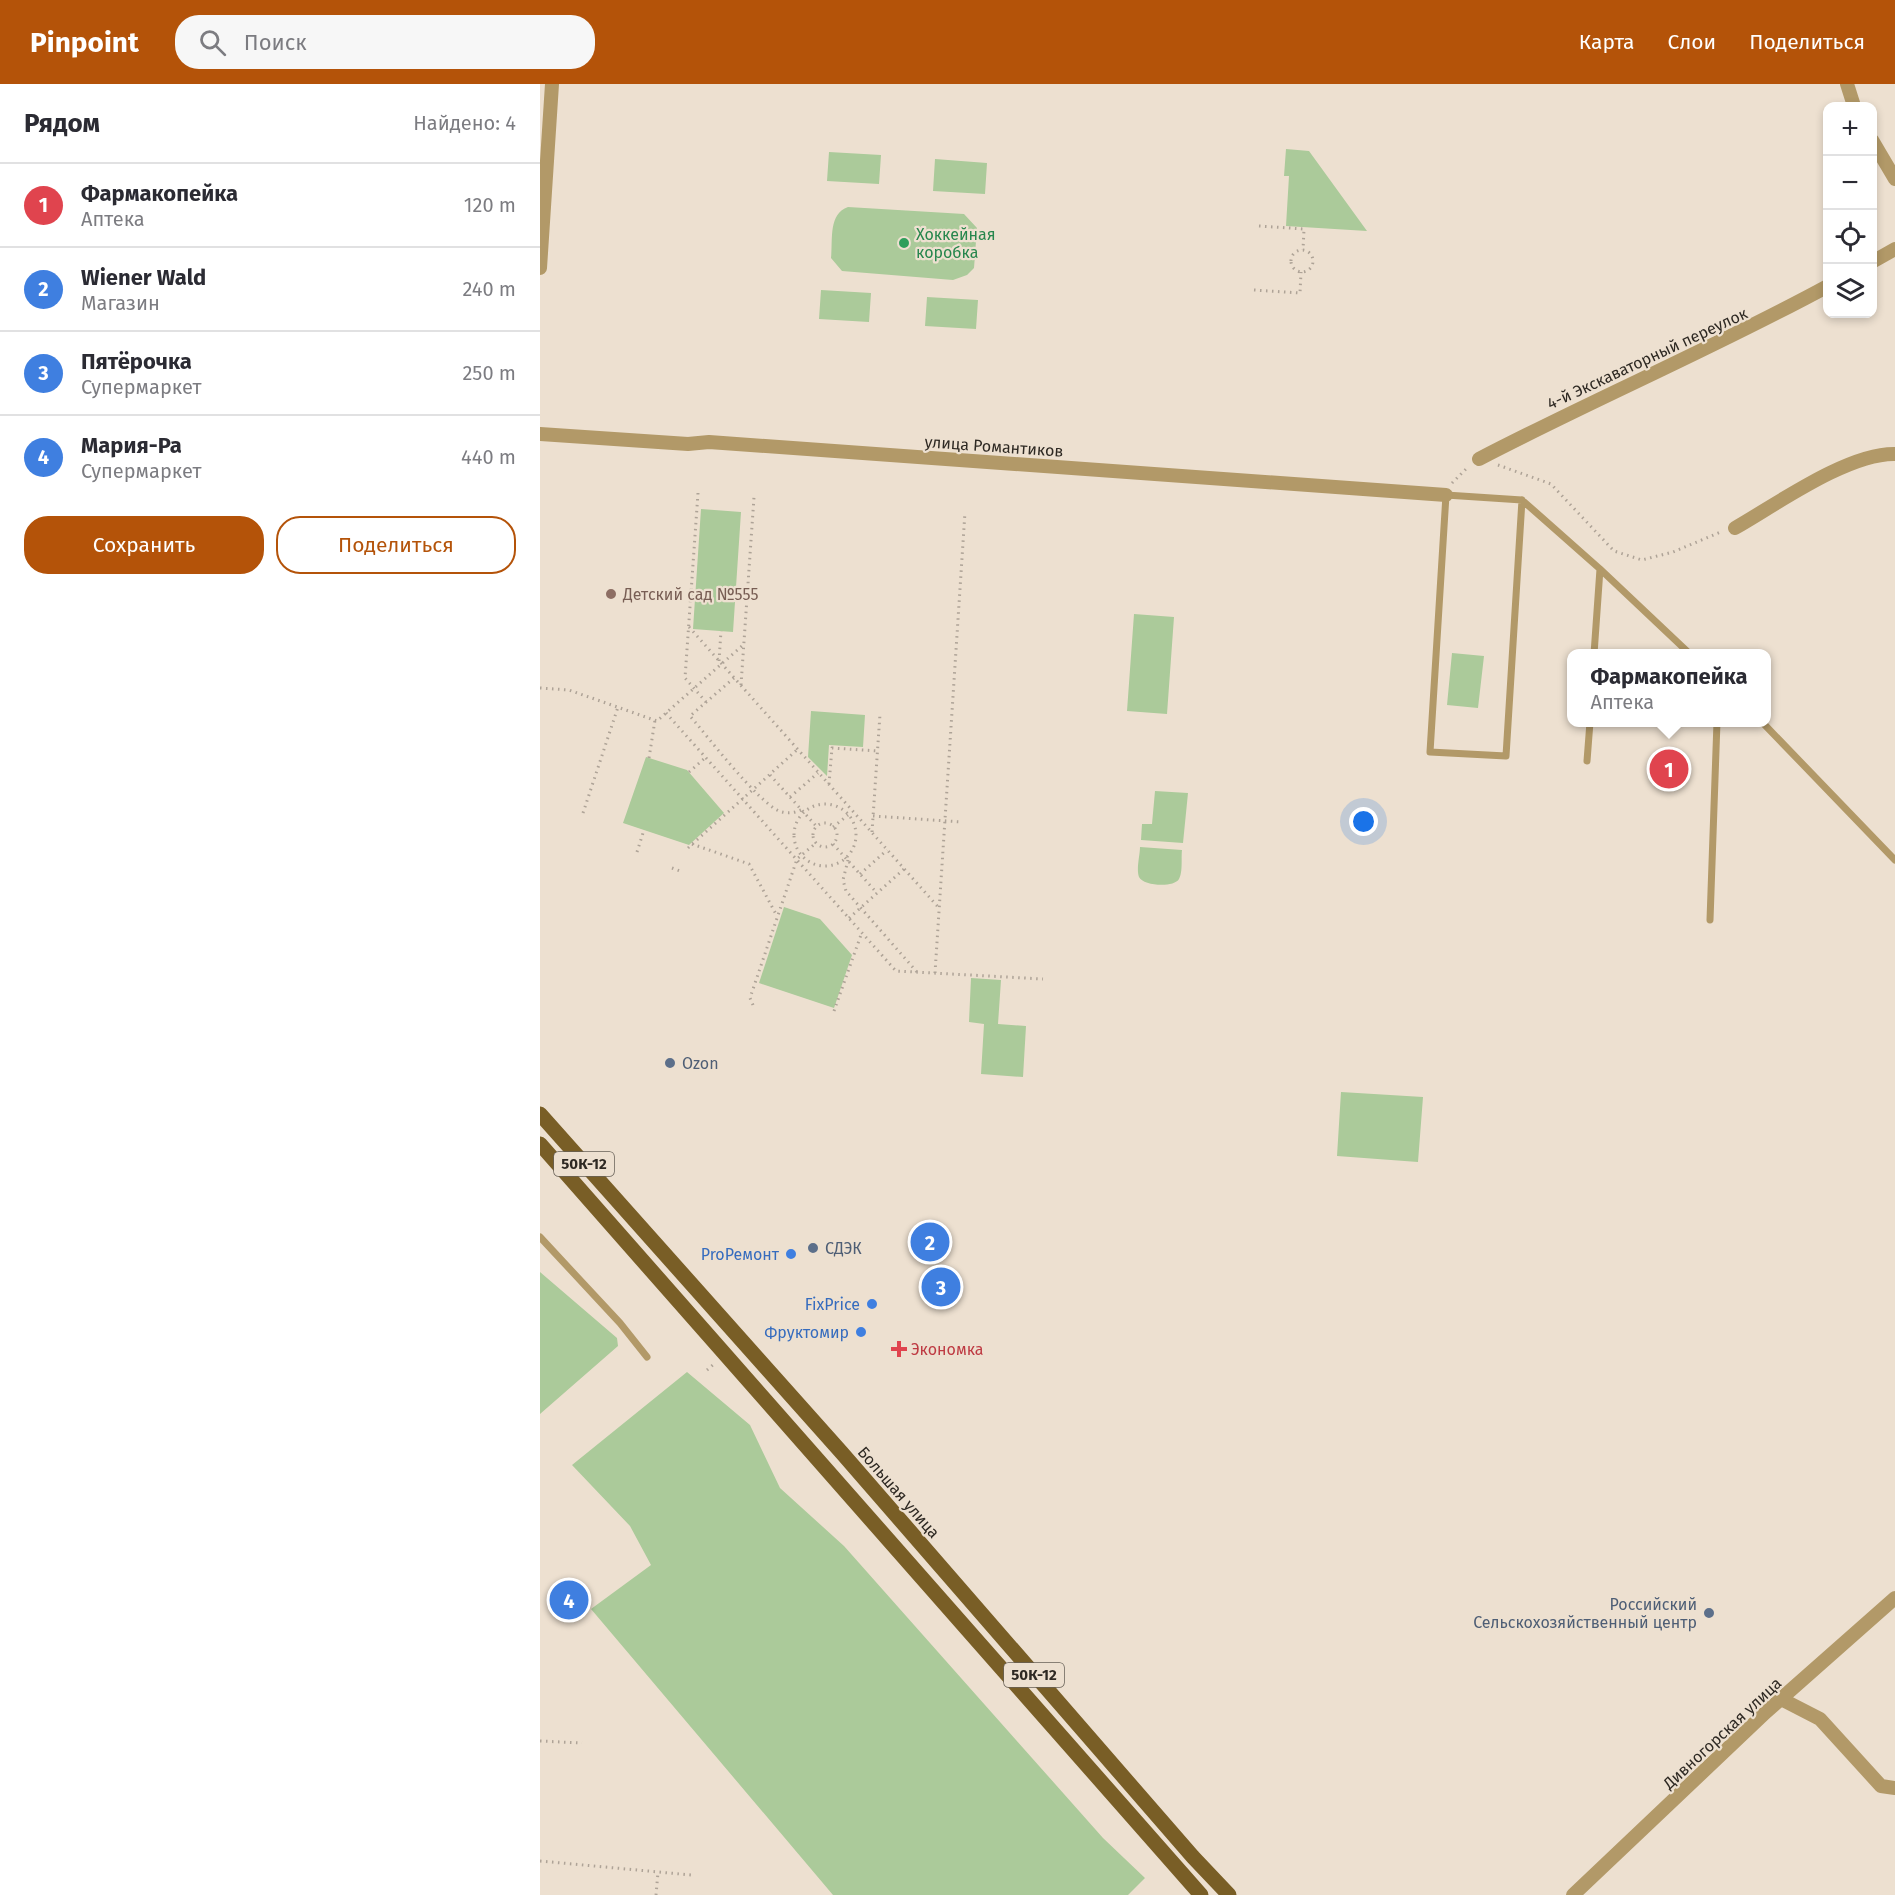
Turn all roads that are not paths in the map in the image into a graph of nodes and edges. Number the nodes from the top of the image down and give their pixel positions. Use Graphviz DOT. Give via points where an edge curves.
graph roads {
  1 [pos="552,84"];
  2 [pos="1847,84"];
  3 [pos="1853,102"];
  4 [pos="1877,148"];
  5 [pos="1895,179"];
  6 [pos="1895,249"];
  7 [pos="1877,259"];
  8 [pos="540,268"];
  9 [pos="1823,288"];
  10 [pos="540,434"];
  11 [pos="1895,454"];
  12 [pos="1479,459"];
  13 [pos="1446,495"];
  14 [pos="1522,500"];
  15 [pos="1735,528"];
  16 [pos="1600,569"];
  17 [pos="1594,649"];
  18 [pos="1685,649"];
  19 [pos="1590,727"];
  20 [pos="1717,727"];
  21 [pos="1766,727"];
  22 [pos="1587,761"];
  23 [pos="1895,860"];
  24 [pos="1710,920"];
  25 [pos="540,1114"];
  26 [pos="540,1144"];
  27 [pos="540,1237"];
  28 [pos="707,1305"];
  29 [pos="692,1317"];
  30 [pos="647,1357"];
  31 [pos="1895,1598"];
  32 [pos="1781,1699"];
  33 [pos="1895,1788"];
  34 [pos="1201,1895"];
  35 [pos="1229,1895"];
  36 [pos="1573,1895"];
  1 -- 8 [label="street"];
  2 -- 3 [label="street"];
  4 -- 5 [label="street"];
  6 -- 7 [label="street"];
  9 -- 12 [label="street, 4-й Экскаваторный переулок" via="1754,326 1576,408"];
  10 -- 13 [label="street, улица Романтиков" via="709,442"];
  11 -- 15 [label="street" via="1852,462"];
  13 -- 14 [label="lane"];
  13 -- 14 [label="lane" via="1430,752 1506,756"];
  14 -- 16 [label="lane"];
  16 -- 17 [label="lane"];
  16 -- 18 [label="lane"];
  19 -- 22 [label="lane"];
  20 -- 24 [label="lane"];
  21 -- 23 [label="lane"];
  25 -- 28 [label="main road, Большая улица / 50К-12"];
  26 -- 29 [label="main road"];
  27 -- 30 [label="lane"];
  28 -- 29 [label="street"];
  28 -- 35 [label="main road, Большая улица / 50К-12"];
  29 -- 34 [label="main road"];
  31 -- 32 [label="street, Дивногорская улица"];
  32 -- 33 [label="street" via="1820,1719 1881,1786"];
  32 -- 36 [label="street, Дивногорская улица"];
}
